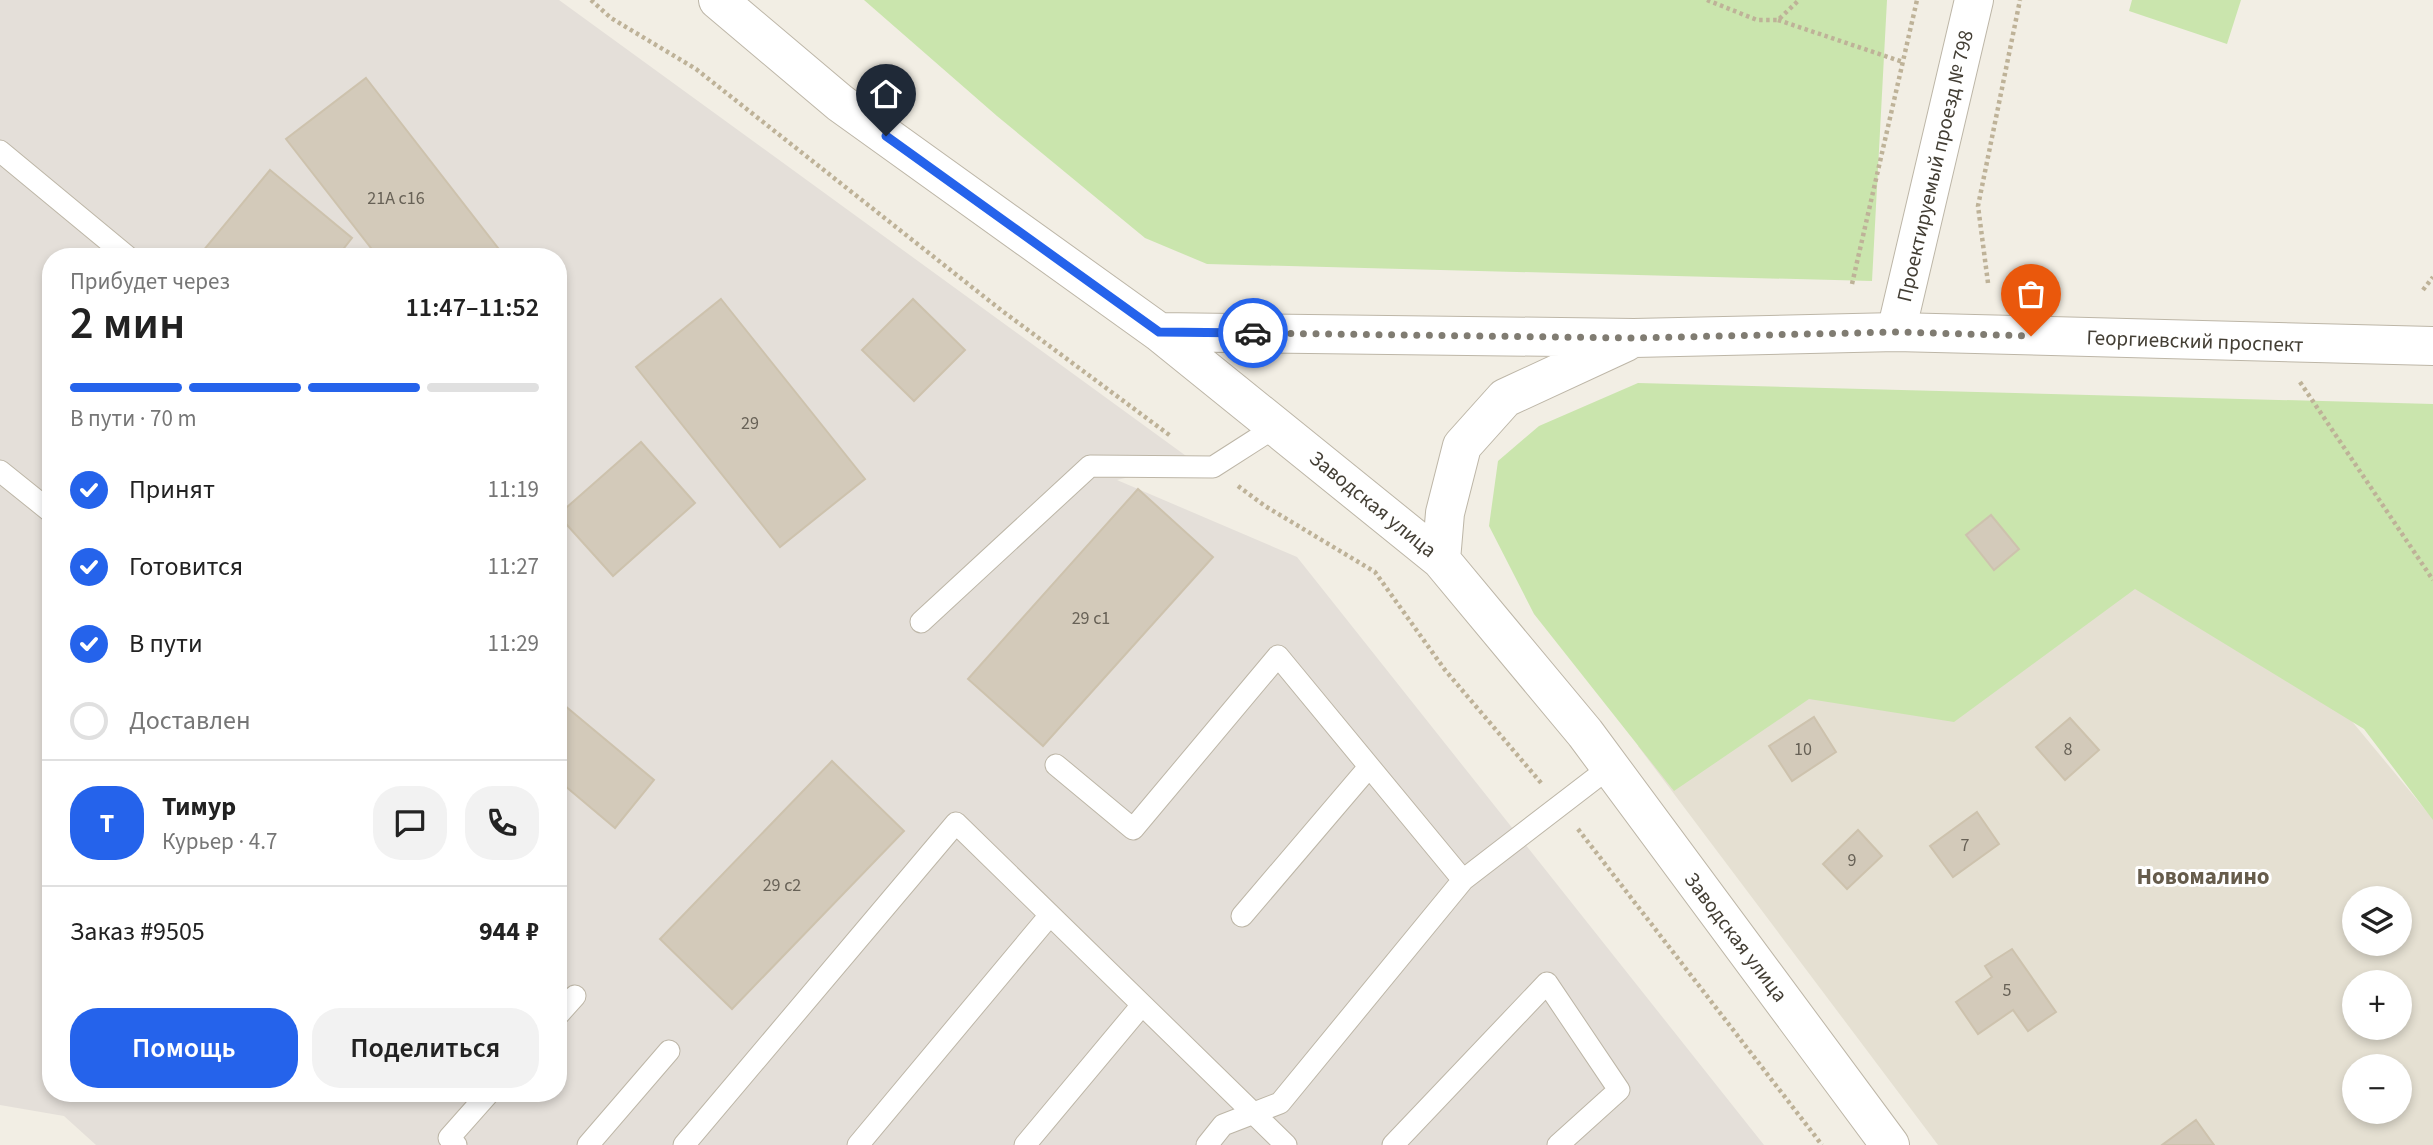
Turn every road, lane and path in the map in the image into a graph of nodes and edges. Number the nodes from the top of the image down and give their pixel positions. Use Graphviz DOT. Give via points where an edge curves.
graph roads {
  1 [pos="592,0"];
  2 [pos="719,0"];
  3 [pos="1707,0"];
  4 [pos="1799,0"];
  5 [pos="1917,0"];
  6 [pos="1975,0"];
  7 [pos="2020,0"];
  8 [pos="1778,20"];
  9 [pos="1902,62"];
  10 [pos="0,150"];
  11 [pos="117,248"];
  12 [pos="2433,277"];
  13 [pos="1988,283"];
  14 [pos="1852,284"];
  15 [pos="2423,290"];
  16 [pos="1159,332"];
  17 [pos="1896,332"];
  18 [pos="1634,338"];
  19 [pos="2274,343"];
  20 [pos="2433,346"];
  21 [pos="1277,426"];
  22 [pos="1213,467"];
  23 [pos="0,471"];
  24 [pos="42,505"];
  25 [pos="1441,560"];
  26 [pos="2433,580"];
  27 [pos="921,622"];
  28 [pos="1056,765"];
  29 [pos="1369,767"];
  30 [pos="1610,767"];
  31 [pos="1560,806"];
  32 [pos="1463,880"];
  33 [pos="1050,915"];
  34 [pos="1242,916"];
  35 [pos="575,996"];
  36 [pos="1142,1004"];
  37 [pos="567,1005"];
  38 [pos="669,1051"];
  39 [pos="482,1102"];
  40 [pos="1254,1113"];
  41 [pos="449,1143"];
  42 [pos="588,1145"];
  43 [pos="684,1145"];
  44 [pos="858,1145"];
  45 [pos="1026,1145"];
  46 [pos="1207,1145"];
  47 [pos="1286,1145"];
  48 [pos="1393,1145"];
  49 [pos="1558,1145"];
  50 [pos="1822,1145"];
  51 [pos="1890,1145"];
  1 -- 22 [label="path" via="611,18 696,69 1001,310"];
  2 -- 16 [label="street, Заводская улица" via="840,103"];
  3 -- 8 [label="path" via="1757,20"];
  4 -- 8 [label="path"];
  5 -- 9 [label="path"];
  6 -- 17 [label="street, Проектируемый проезд № 798"];
  7 -- 13 [label="path" via="1978,206"];
  8 -- 9 [label="path"];
  9 -- 14 [label="path"];
  10 -- 11 [label="lane"];
  12 -- 15 [label="path"];
  16 -- 18 [label="street, Георгиевский проспект"];
  16 -- 21 [label="street, Заводская улица"];
  17 -- 18 [label="street, Георгиевский проспект"];
  17 -- 19 [label="street, Георгиевский проспект"];
  18 -- 25 [label="street" via="1505,398 1462,446 1445,513"];
  19 -- 20 [label="street, Георгиевский проспект"];
  19 -- 26 [label="path"];
  21 -- 22 [label="lane"];
  21 -- 25 [label="street, Заводская улица"];
  22 -- 27 [label="lane" via="1090,466"];
  22 -- 31 [label="path" via="1265,506 1375,572 1445,670"];
  23 -- 24 [label="lane"];
  25 -- 30 [label="street, Заводская улица"];
  28 -- 29 [label="lane" via="1133,829 1278,656"];
  29 -- 32 [label="lane"];
  29 -- 34 [label="lane"];
  30 -- 31 [label="lane"];
  30 -- 51 [label="street, Заводская улица"];
  31 -- 32 [label="lane"];
  31 -- 50 [label="path"];
  32 -- 40 [label="lane" via="1280,1103"];
  33 -- 36 [label="lane"];
  33 -- 43 [label="lane" via="956,823"];
  33 -- 44 [label="lane"];
  35 -- 37 [label="lane"];
  36 -- 40 [label="lane"];
  36 -- 45 [label="lane"];
  38 -- 42 [label="lane"];
  39 -- 41 [label="lane"];
  40 -- 46 [label="lane" via="1223,1125"];
  40 -- 47 [label="lane"];
  48 -- 49 [label="lane" via="1547,983 1619,1090"];
}
